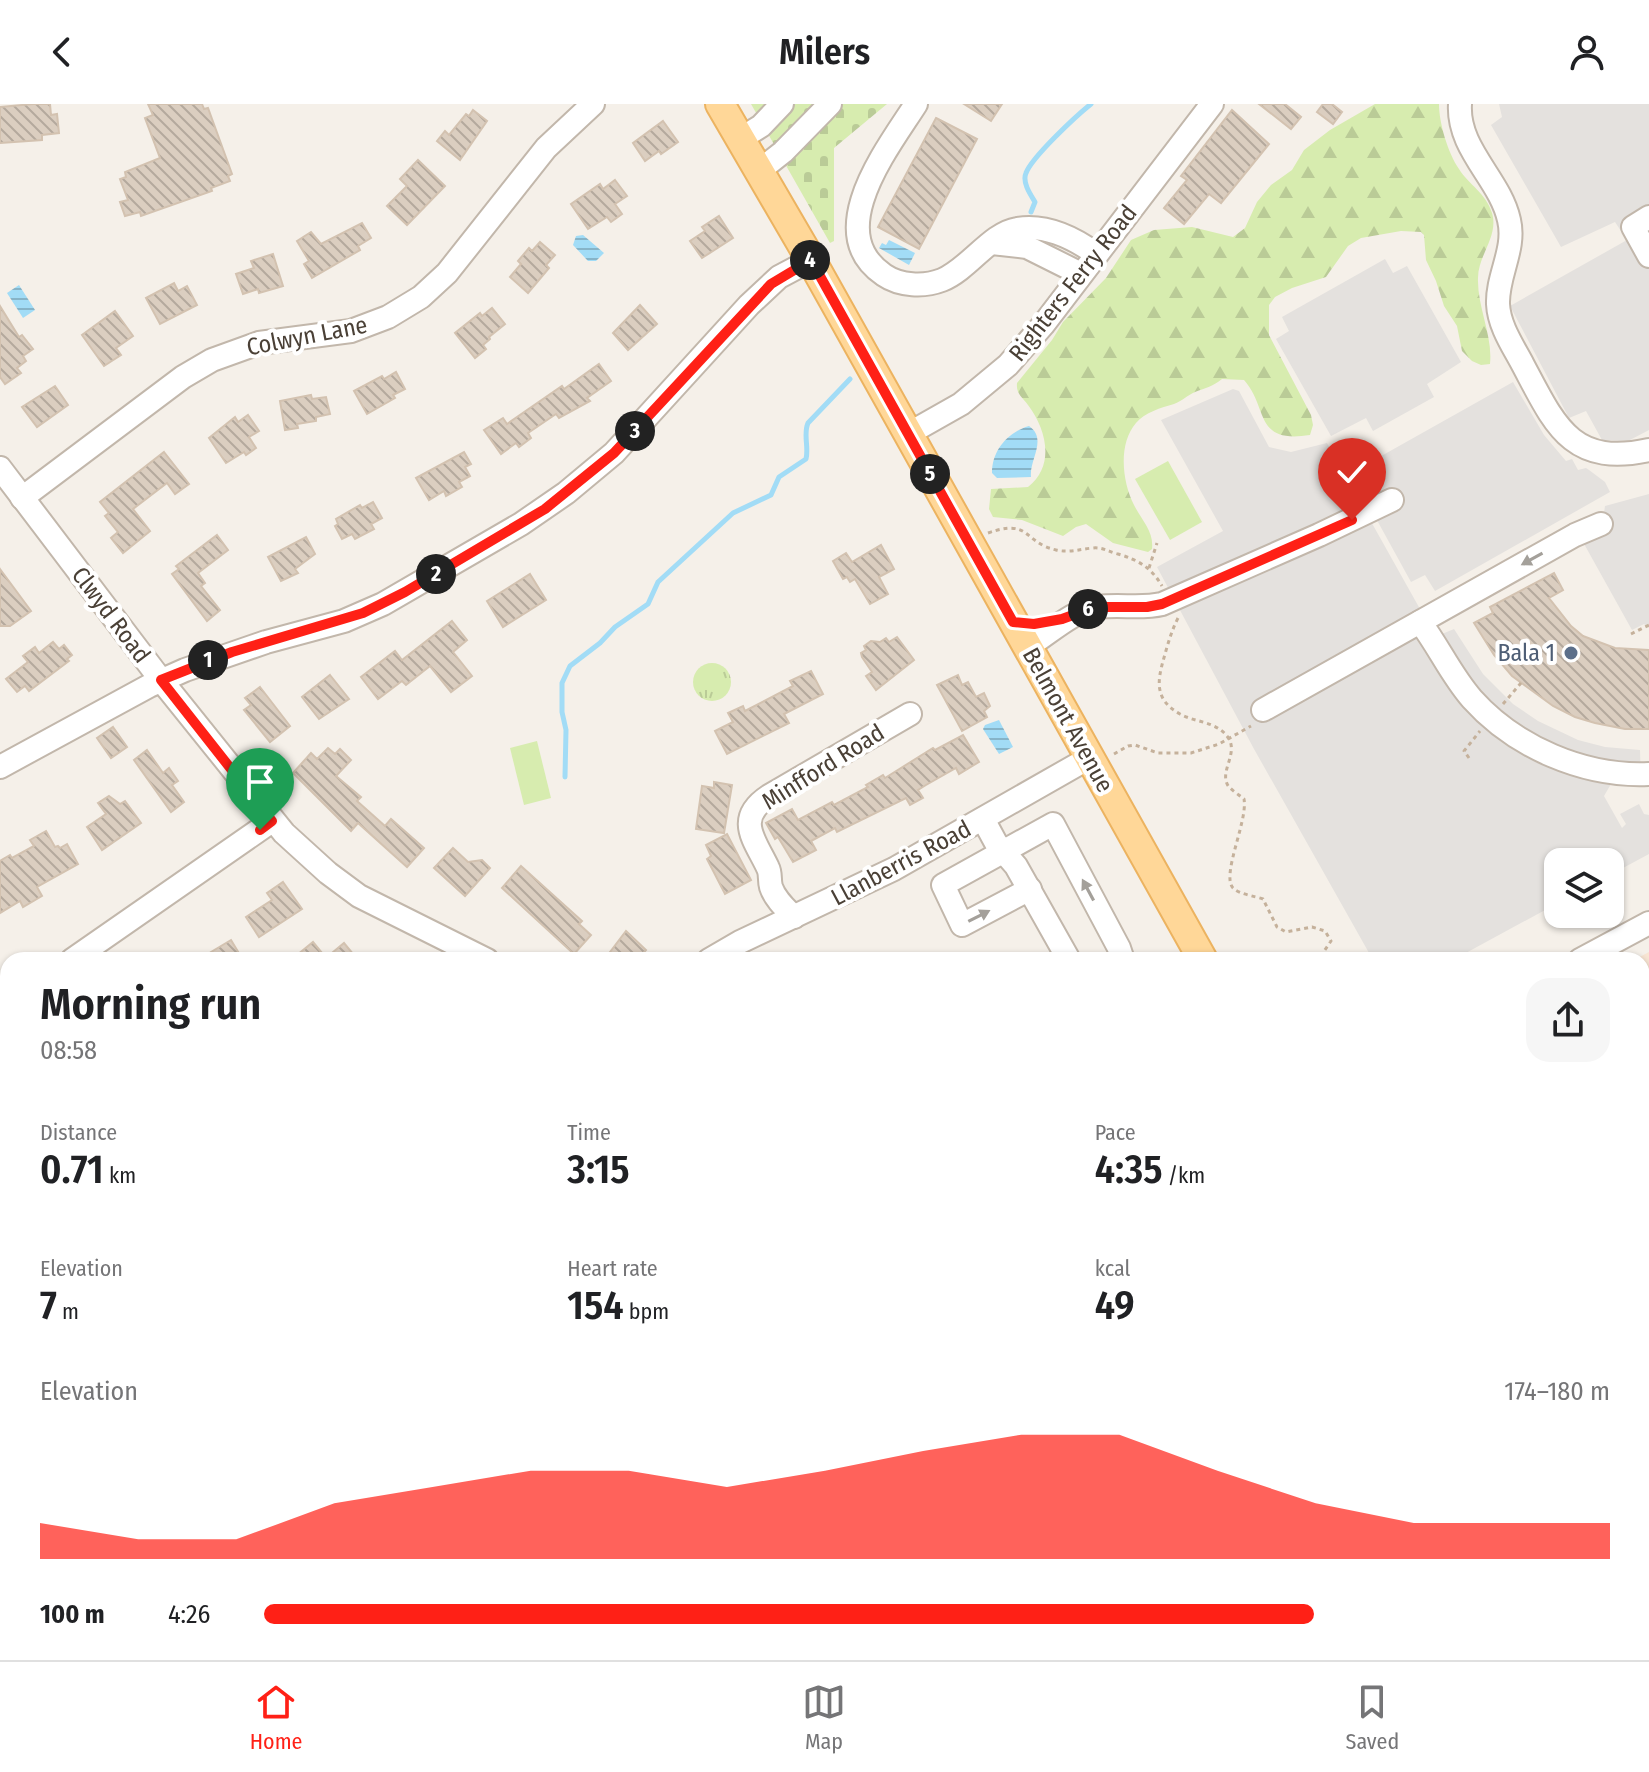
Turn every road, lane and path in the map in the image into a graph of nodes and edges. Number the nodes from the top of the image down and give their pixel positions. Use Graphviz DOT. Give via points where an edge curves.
graph roads {
  1 [pos="593,104"];
  2 [pos="720,104"];
  3 [pos="782,104"];
  4 [pos="830,104"];
  5 [pos="916,104"];
  6 [pos="1212,104"];
  7 [pos="1460,104"];
  8 [pos="740,139"];
  9 [pos="759,171"];
  10 [pos="1649,217"];
  11 [pos="1069,237"];
  12 [pos="992,243"];
  13 [pos="1096,254"];
  14 [pos="1649,256"];
  15 [pos="811,260"];
  16 [pos="1054,260"];
  17 [pos="1081,274"];
  18 [pos="908,434"];
  19 [pos="1649,450"];
  20 [pos="0,468"];
  21 [pos="22,498"];
  22 [pos="1392,500"];
  23 [pos="1601,524"];
  24 [pos="988,533"];
  25 [pos="1157,543"];
  26 [pos="1149,568"];
  27 [pos="1166,592"];
  28 [pos="1179,616"];
  29 [pos="1072,617"];
  30 [pos="1013,622"];
  31 [pos="1420,622"];
  32 [pos="1649,625"];
  33 [pos="1631,634"];
  34 [pos="1027,647"];
  35 [pos="161,680"];
  36 [pos="1521,683"];
  37 [pos="1498,710"];
  38 [pos="910,714"];
  39 [pos="1260,717"];
  40 [pos="1484,727"];
  41 [pos="1228,737"];
  42 [pos="1102,756"];
  43 [pos="1469,758"];
  44 [pos="0,767"];
  45 [pos="1649,774"];
  46 [pos="991,814"];
  47 [pos="272,821"];
  48 [pos="1011,847"];
  49 [pos="1030,889"];
  50 [pos="794,917"];
  51 [pos="1646,932"];
  52 [pos="84,952"];
  53 [pos="471,952"];
  54 [pos="723,952"];
  55 [pos="1065,952"];
  56 [pos="1120,952"];
  57 [pos="1199,952"];
  58 [pos="1323,952"];
  59 [pos="1599,952"];
  1 -- 21 [label="street, Colwyn Lane" via="546,148 447,273 413,303 351,331 259,343 212,360"];
  2 -- 8 [label="main road, Belmont Avenue"];
  3 -- 8 [label="street"];
  4 -- 9 [label="street"];
  5 -- 12 [label="street" via="876,168 859,207 859,242 869,261 895,282 932,283 956,273"];
  6 -- 13 [label="street, Righters Ferry Road"];
  7 -- 19 [label="street" via="1461,126 1509,220 1498,307 1528,375 1570,439 1597,453"];
  8 -- 9 [label="main road, Belmont Avenue"];
  9 -- 15 [label="main road, Belmont Avenue"];
  10 -- 14 [label="street" via="1633,227"];
  11 -- 12 [label="street" via="1017,229"];
  11 -- 13 [label="street"];
  11 -- 16 [label="street"];
  12 -- 16 [label="street" via="1027,247"];
  13 -- 17 [label="street, Righters Ferry Road"];
  15 -- 18 [label="main road, Belmont Avenue"];
  15 -- 35 [label="street" via="771,284 622,444 545,509 363,613 232,652"];
  16 -- 17 [label="street"];
  17 -- 18 [label="street, Righters Ferry Road" via="996,377"];
  18 -- 30 [label="main road, Belmont Avenue"];
  20 -- 21 [label="street, Clwyd Road"];
  21 -- 35 [label="street, Clwyd Road"];
  22 -- 29 [label="street" via="1162,604 1095,607"];
  23 -- 31 [label="street, one-way"];
  24 -- 26 [label="path" via="1012,526 1050,548 1101,548"];
  25 -- 26 [label="path"];
  26 -- 27 [label="path"];
  28 -- 41 [label="path" via="1158,683 1179,714 1219,728"];
  29 -- 30 [label="street"];
  29 -- 34 [label="street"];
  30 -- 34 [label="main road, Belmont Avenue"];
  31 -- 39 [label="street"];
  31 -- 45 [label="street" via="1473,700 1522,740 1585,767"];
  32 -- 33 [label="path"];
  34 -- 42 [label="main road, Belmont Avenue"];
  35 -- 44 [label="street"];
  35 -- 47 [label="street, Clwyd Road"];
  36 -- 37 [label="path"];
  38 -- 50 [label="street, Minfford Road" via="756,807 750,831 770,872 771,887"];
  39 -- 41 [label="path"];
  40 -- 43 [label="path" via="1464,751"];
  41 -- 42 [label="path" via="1191,753 1158,753 1135,745"];
  41 -- 58 [label="path" via="1233,749 1225,777 1244,799 1245,816 1230,883 1235,890 1263,899 1277,927 1286,932 1312,927 1325,931 1331,941"];
  42 -- 46 [label="street, Llanberris Road"];
  42 -- 57 [label="main road, Belmont Avenue"];
  46 -- 48 [label="street" via="996,843"];
  46 -- 50 [label="street, Llanberris Road"];
  47 -- 52 [label="street"];
  47 -- 53 [label="street, Clwyd Road" via="359,896"];
  48 -- 49 [label="street"];
  48 -- 49 [label="street, one-way" via="943,885 962,925"];
  56 -- 48 [label="street, one-way" via="1053,824"];
  49 -- 55 [label="street"];
  50 -- 54 [label="street, Llanberris Road"];
  51 -- 59 [label="street"];
}
